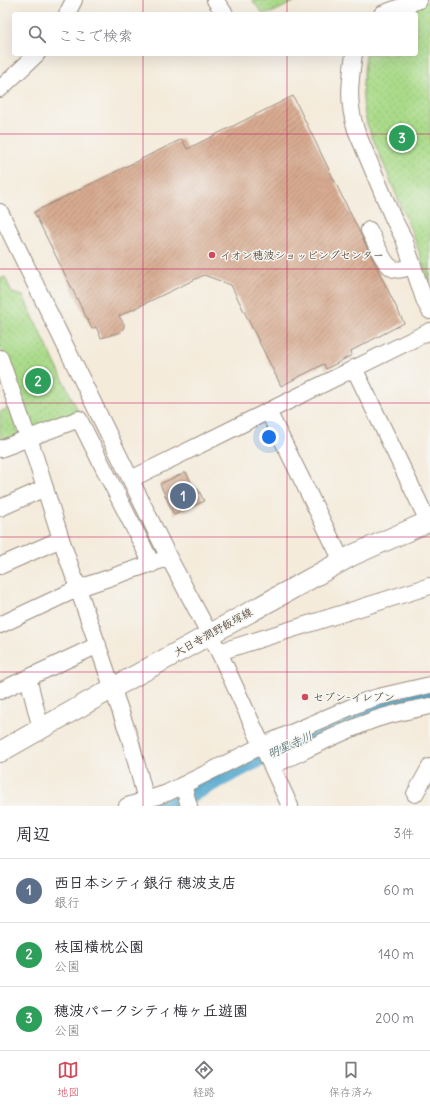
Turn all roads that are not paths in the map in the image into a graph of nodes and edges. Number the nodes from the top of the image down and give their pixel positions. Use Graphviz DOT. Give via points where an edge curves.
graph roads {
  1 [pos="74,0"];
  2 [pos="215,0"];
  3 [pos="419,0"];
  4 [pos="68,12"];
  5 [pos="224,12"];
  6 [pos="387,12"];
  7 [pos="35,56"];
  8 [pos="354,56"];
  9 [pos="0,89"];
  10 [pos="0,212"];
  11 [pos="369,230"];
  12 [pos="413,266"];
  13 [pos="430,311"];
  14 [pos="430,331"];
  15 [pos="0,358"];
  16 [pos="354,368"];
  17 [pos="4,382"];
  18 [pos="268,411"];
  19 [pos="28,438"];
  20 [pos="0,449"];
  21 [pos="131,479"];
  22 [pos="45,488"];
  23 [pos="0,508"];
  24 [pos="429,521"];
  25 [pos="61,539"];
  26 [pos="169,558"];
  27 [pos="342,561"];
  28 [pos="152,564"];
  29 [pos="0,566"];
  30 [pos="430,586"];
  31 [pos="79,588"];
  32 [pos="0,625"];
  33 [pos="209,634"];
  34 [pos="98,645"];
  35 [pos="219,652"];
  36 [pos="28,678"];
  37 [pos="430,685"];
  38 [pos="113,688"];
  39 [pos="0,691"];
  40 [pos="430,706"];
  41 [pos="41,729"];
  42 [pos="0,752"];
  43 [pos="267,755"];
  44 [pos="430,767"];
  45 [pos="415,794"];
  46 [pos="187,799"];
  47 [pos="146,800"];
  48 [pos="127,806"];
  49 [pos="290,806"];
  1 -- 4 [label="street"];
  2 -- 5 [label="street"];
  3 -- 6 [label="street"];
  7 -- 9 [label="street"];
  8 -- 12 [label="street" via="350,104 356,130 404,239"];
  10 -- 21 [label="street"];
  11 -- 12 [label="street" via="388,265 394,269"];
  12 -- 13 [label="street"];
  14 -- 16 [label="street"];
  15 -- 17 [label="street"];
  16 -- 18 [label="street"];
  16 -- 24 [label="street"];
  17 -- 19 [label="street"];
  18 -- 21 [label="street"];
  18 -- 27 [label="street"];
  19 -- 20 [label="street"];
  19 -- 22 [label="street"];
  19 -- 28 [label="street" via="79,419"];
  21 -- 26 [label="street"];
  22 -- 23 [label="street"];
  22 -- 25 [label="street"];
  24 -- 27 [label="main road, 大日寺潤野飯塚線"];
  25 -- 29 [label="street"];
  25 -- 31 [label="street"];
  26 -- 28 [label="street"];
  26 -- 33 [label="street"];
  27 -- 33 [label="main road, 大日寺潤野飯塚線"];
  28 -- 31 [label="street"];
  30 -- 35 [label="street"];
  31 -- 32 [label="street"];
  31 -- 34 [label="street"];
  33 -- 35 [label="street"];
  33 -- 38 [label="main road, 大日寺潤野飯塚線"];
  34 -- 36 [label="street"];
  34 -- 38 [label="street"];
  35 -- 43 [label="street"];
  36 -- 39 [label="street"];
  36 -- 41 [label="street"];
  37 -- 43 [label="street" via="365,701"];
  38 -- 41 [label="main road, 大日寺潤野飯塚線"];
  38 -- 47 [label="street"];
  40 -- 43 [label="street" via="401,712"];
  41 -- 42 [label="main road, 大日寺潤野飯塚線"];
  43 -- 46 [label="street"];
  43 -- 49 [label="street"];
  44 -- 45 [label="street"];
  46 -- 47 [label="street" via="167,793"];
  47 -- 48 [label="street"];
}
